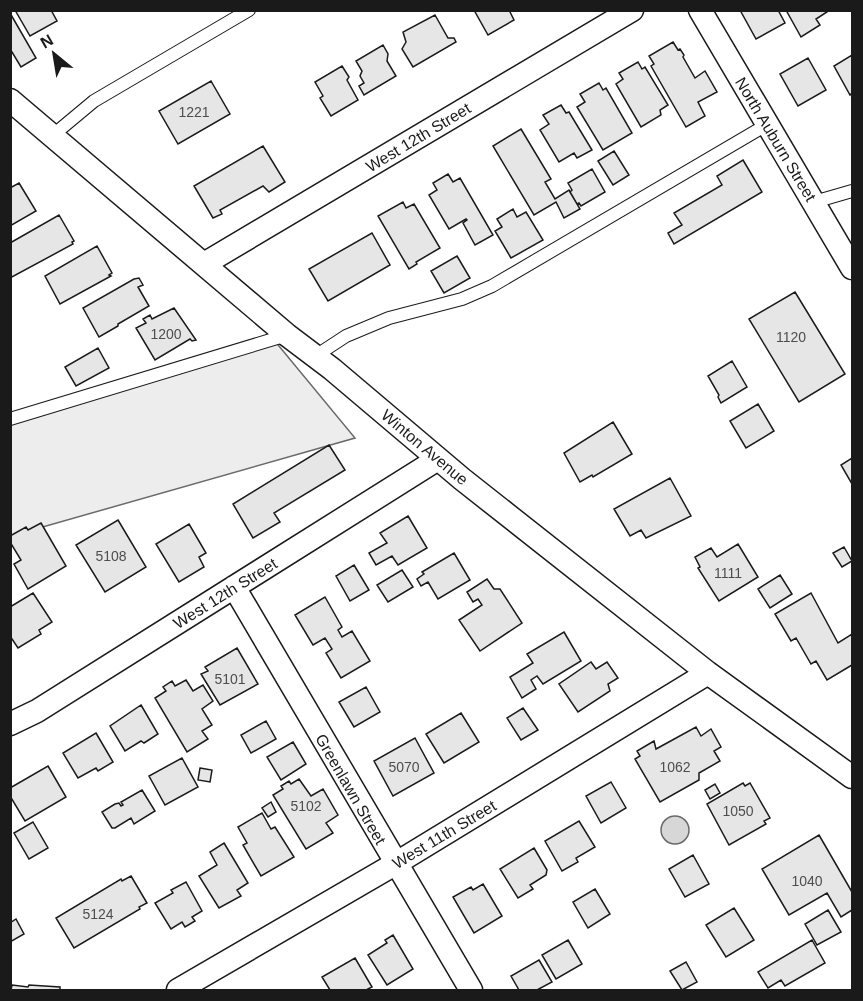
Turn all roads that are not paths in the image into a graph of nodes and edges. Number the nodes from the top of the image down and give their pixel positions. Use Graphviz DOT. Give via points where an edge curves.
graph roads {
  1 [pos="249,10"];
  2 [pos="632,10"];
  3 [pos="700,10"];
  4 [pos="10,100"];
  5 [pos="768,124"];
  6 [pos="52,136"];
  7 [pos="852,191"];
  8 [pos="814,202"];
  9 [pos="204,264"];
  10 [pos="852,268"];
  11 [pos="287,335"];
  12 [pos="314,357"];
  13 [pos="10,419"];
  14 [pos="438,459"];
  15 [pos="234,587"];
  16 [pos="708,673"];
  17 [pos="10,724"];
  18 [pos="852,777"];
  19 [pos="395,864"];
  20 [pos="178,990"];
  21 [pos="471,990"];
  1 -- 6 [label="lane" via="94,101"];
  2 -- 9 [label="street, West 12th Street"];
  3 -- 5 [label="street, North Auburn Street"];
  4 -- 6 [label="street, Winton Avenue"];
  5 -- 8 [label="street, North Auburn Street"];
  5 -- 12 [label="lane" via="492,286 462,299 389,318 346,336"];
  6 -- 9 [label="street, Winton Avenue"];
  7 -- 8 [label="lane"];
  8 -- 10 [label="street, North Auburn Street"];
  9 -- 11 [label="street, Winton Avenue"];
  11 -- 12 [label="street, Winton Avenue"];
  11 -- 13 [label="lane"];
  12 -- 14 [label="street, Winton Avenue"];
  14 -- 15 [label="street, West 12th Street"];
  14 -- 16 [label="street, Winton Avenue"];
  15 -- 17 [label="street, West 12th Street"];
  15 -- 19 [label="street, Greenlawn Street"];
  16 -- 18 [label="street, Winton Avenue"];
  16 -- 19 [label="street, West 11th Street"];
  19 -- 20 [label="street, West 11th Street"];
  19 -- 21 [label="street, Greenlawn Street"];
}
